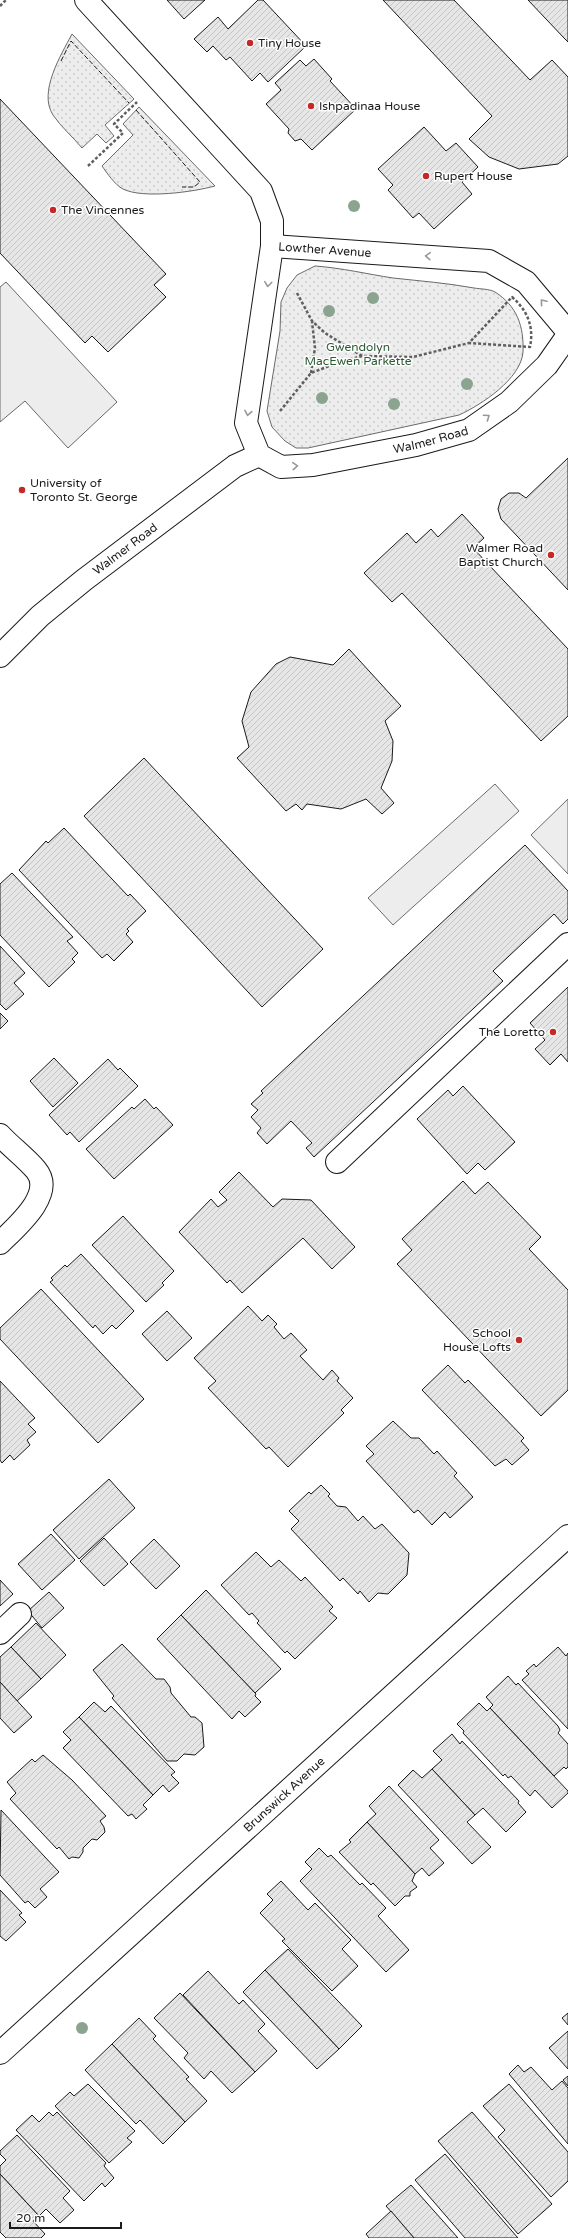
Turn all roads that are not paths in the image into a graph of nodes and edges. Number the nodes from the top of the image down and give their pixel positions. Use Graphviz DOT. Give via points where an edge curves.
graph roads {
  1 [pos="86,0"];
  2 [pos="272,246"];
  3 [pos="568,333"];
  4 [pos="259,455"];
  5 [pos="0,656"];
  6 [pos="568,944"];
  7 [pos="0,1135"];
  8 [pos="337,1162"];
  9 [pos="0,1243"];
  10 [pos="568,1536"];
  11 [pos="20,1614"];
  12 [pos="0,1633"];
  13 [pos="0,2053"];
  1 -- 2 [label="street, Lowther Avenue" via="261,192 272,221"];
  3 -- 2 [label="street, Lowther Avenue, one-way" via="526,282 489,261"];
  2 -- 4 [label="street, one-way" via="246,423"];
  4 -- 3 [label="street, Walmer Road, one-way" via="280,467 313,465 416,445 468,430 509,402 547,364"];
  4 -- 5 [label="street, Walmer Road" via="235,466 84,580 40,616"];
  6 -- 8 [label="street"];
  7 -- 9 [label="street" via="36,1170 41,1180 41,1190 35,1206"];
  10 -- 13 [label="street, Brunswick Avenue"];
  11 -- 12 [label="street"];
}
